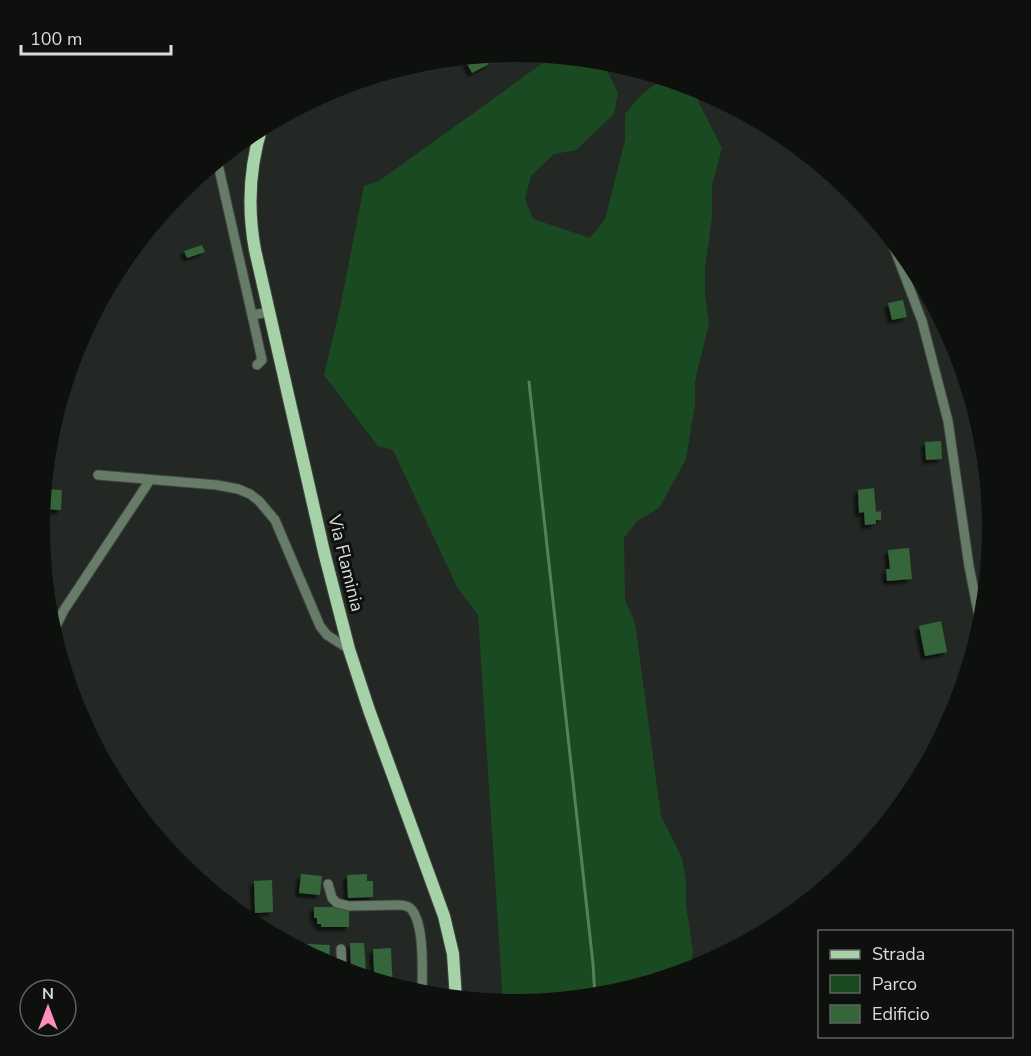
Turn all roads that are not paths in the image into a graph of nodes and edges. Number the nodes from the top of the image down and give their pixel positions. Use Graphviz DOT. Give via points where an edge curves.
graph roads {
  1 [pos="258,140"];
  2 [pos="219,169"];
  3 [pos="901,267"];
  4 [pos="270,312"];
  5 [pos="252,315"];
  6 [pos="257,365"];
  7 [pos="98,475"];
  8 [pos="150,480"];
  9 [pos="976,601"];
  10 [pos="58,621"];
  11 [pos="349,649"];
  12 [pos="328,884"];
  13 [pos="341,949"];
  14 [pos="342,961"];
  15 [pos="422,984"];
  16 [pos="455,990"];
  1 -- 4 [label="main road, Via Flaminia" via="249,202 255,250"];
  2 -- 5 [label="street"];
  3 -- 9 [label="street" via="922,321 948,421"];
  4 -- 5 [label="street"];
  4 -- 11 [label="main road, Via Flaminia"];
  5 -- 6 [label="street" via="262,360"];
  7 -- 8 [label="street"];
  8 -- 10 [label="street"];
  8 -- 11 [label="street" via="227,486 259,501 275,520 320,626"];
  11 -- 16 [label="main road, Via Flaminia" via="444,916 453,954"];
  12 -- 15 [label="street" via="332,898 344,905 399,905 413,910 422,942"];
  13 -- 14 [label="street"];
}
